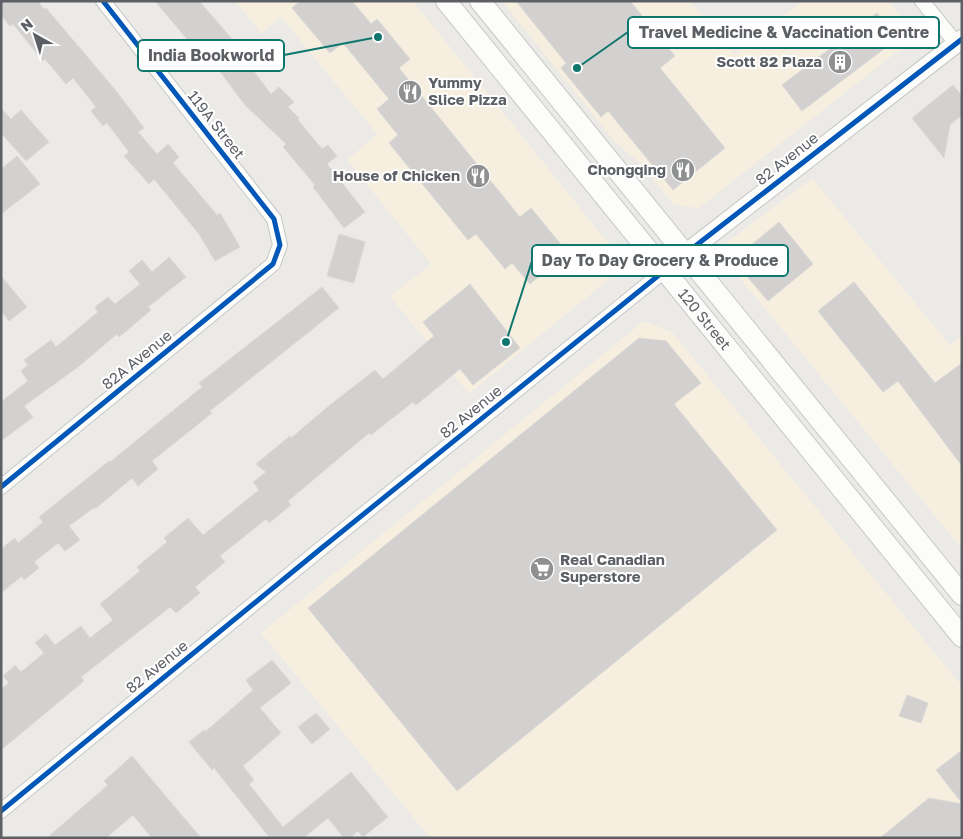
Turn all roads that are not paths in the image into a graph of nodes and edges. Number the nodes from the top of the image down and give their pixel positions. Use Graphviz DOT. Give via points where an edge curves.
graph roads {
  1 [pos="104,1"];
  2 [pos="446,1"];
  3 [pos="480,1"];
  4 [pos="922,1"];
  5 [pos="960,44"];
  6 [pos="280,245"];
  7 [pos="685,254"];
  8 [pos="664,272"];
  9 [pos="1,487"];
  10 [pos="962,595"];
  11 [pos="954,621"];
  12 [pos="962,637"];
  13 [pos="1,811"];
  1 -- 6 [label="street, 119A Street" via="274,219"];
  2 -- 8 [label="main road, 120 Street"];
  3 -- 7 [label="main road, 120 Street"];
  4 -- 5 [label="street"];
  5 -- 7 [label="street, 82 Avenue"];
  6 -- 9 [label="street, 82A Avenue" via="273,264"];
  7 -- 8 [label="street, 82 Avenue"];
  7 -- 10 [label="main road, 120 Street"];
  8 -- 11 [label="main road, 120 Street"];
  8 -- 13 [label="street, 82 Avenue"];
  11 -- 12 [label="main road, 120 Street"];
}
